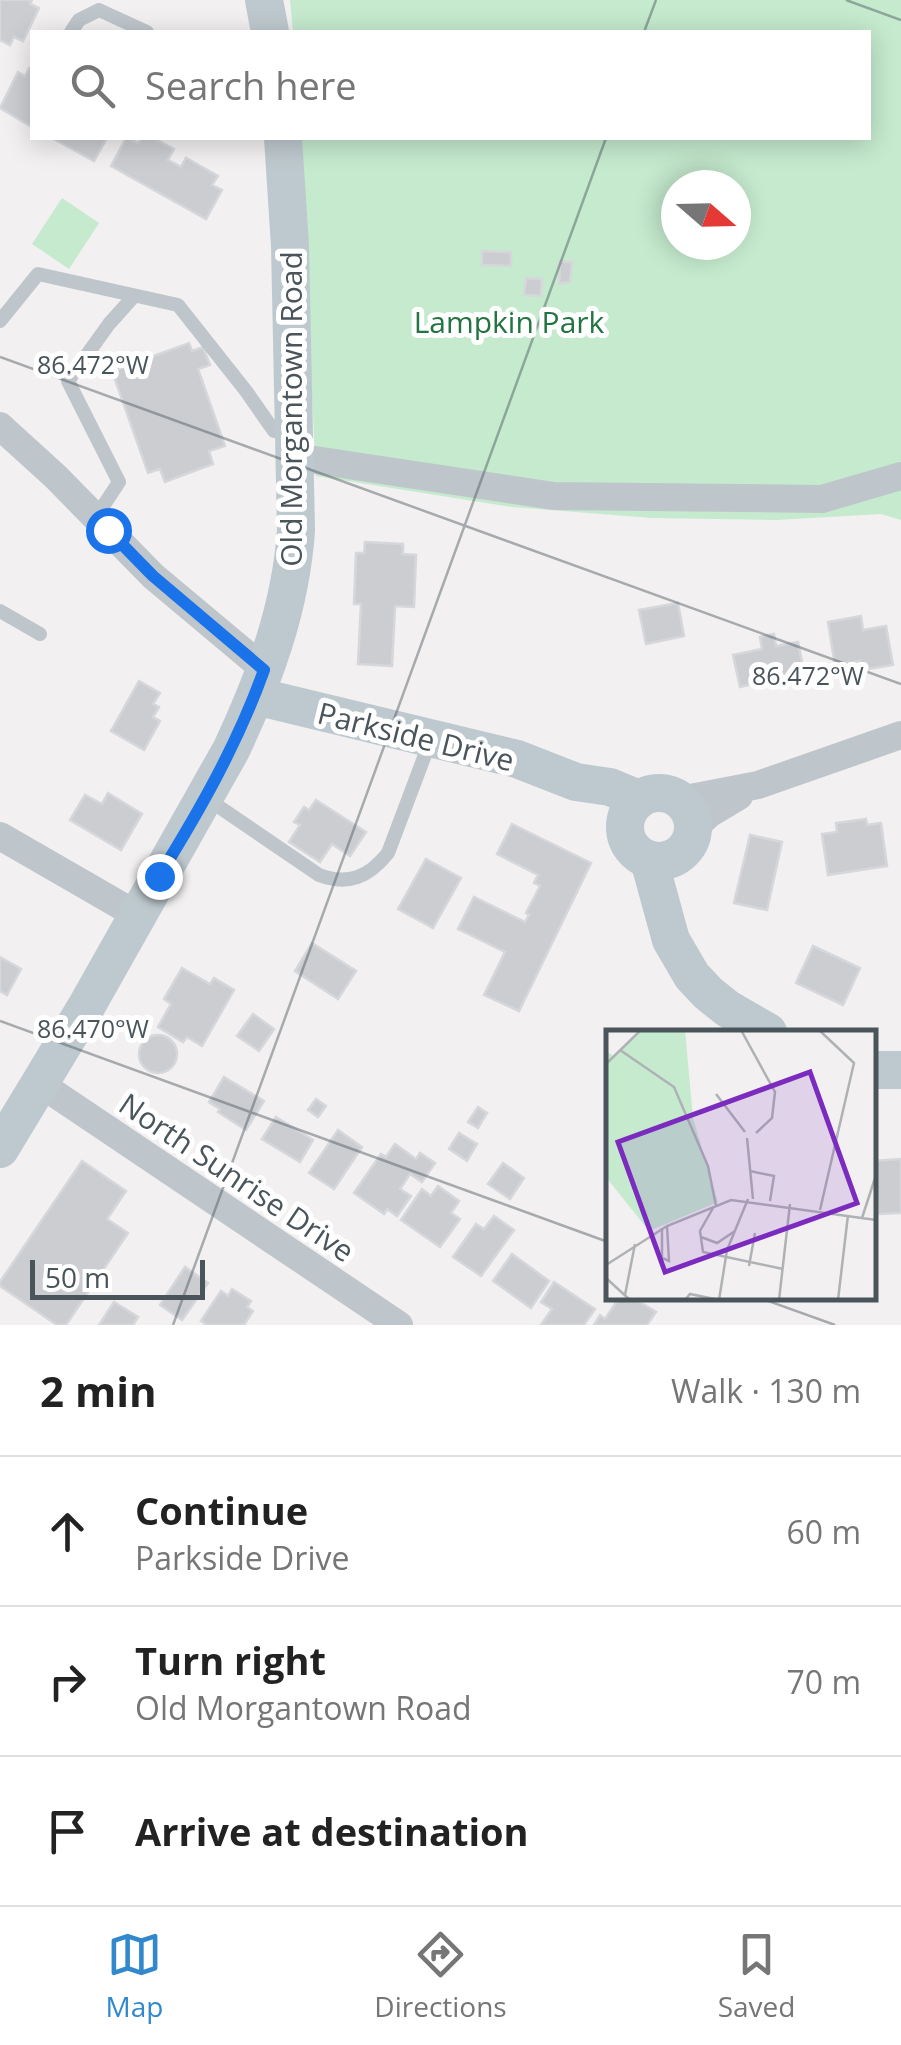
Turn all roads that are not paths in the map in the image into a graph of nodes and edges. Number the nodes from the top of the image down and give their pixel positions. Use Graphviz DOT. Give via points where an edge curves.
graph roads {
  1 [pos="264,0"];
  2 [pos="73,30"];
  3 [pos="142,30"];
  4 [pos="270,30"];
  5 [pos="284,140"];
  6 [pos="134,296"];
  7 [pos="0,321"];
  8 [pos="0,426"];
  9 [pos="295,445"];
  10 [pos="901,476"];
  11 [pos="96,517"];
  12 [pos="0,611"];
  13 [pos="40,634"];
  14 [pos="260,683"];
  15 [pos="901,735"];
  16 [pos="431,738"];
  17 [pos="206,797"];
  18 [pos="632,810"];
  19 [pos="677,835"];
  20 [pos="0,836"];
  21 [pos="138,915"];
  22 [pos="765,1030"];
  23 [pos="39,1083"];
  24 [pos="0,1149"];
  25 [pos="399,1325"];
  1 -- 4 [label="street"];
  2 -- 3 [label="lane" via="98,10"];
  5 -- 9 [label="street, Old Morgantown Road"];
  6 -- 7 [label="lane" via="38,274"];
  6 -- 9 [label="lane" via="178,305 274,431"];
  6 -- 11 [label="lane" via="68,381 119,482"];
  8 -- 11 [label="street, Parkside Drive"];
  9 -- 10 [label="street" via="554,496 822,499"];
  9 -- 14 [label="street, Old Morgantown Road" via="294,563"];
  11 -- 14 [label="street, Parkside Drive"];
  12 -- 13 [label="lane"];
  14 -- 16 [label="street, Parkside Drive"];
  14 -- 17 [label="street, Old Morgantown Road"];
  15 -- 19 [label="street" via="758,785"];
  16 -- 17 [label="lane" via="388,853 348,881 319,875"];
  16 -- 18 [label="street, Parkside Drive" via="518,760 576,782 598,803"];
  17 -- 21 [label="street, Old Morgantown Road"];
  18 -- 19 [label="street" via="663,792"];
  18 -- 19 [label="street, Parkside Drive" via="625,833 638,854"];
  19 -- 22 [label="street" via="673,896 665,914 671,940 708,993"];
  20 -- 21 [label="street"];
  21 -- 23 [label="street, Old Morgantown Road"];
  23 -- 24 [label="street, Old Morgantown Road"];
  23 -- 25 [label="street, North Sunrise Drive"];
}
